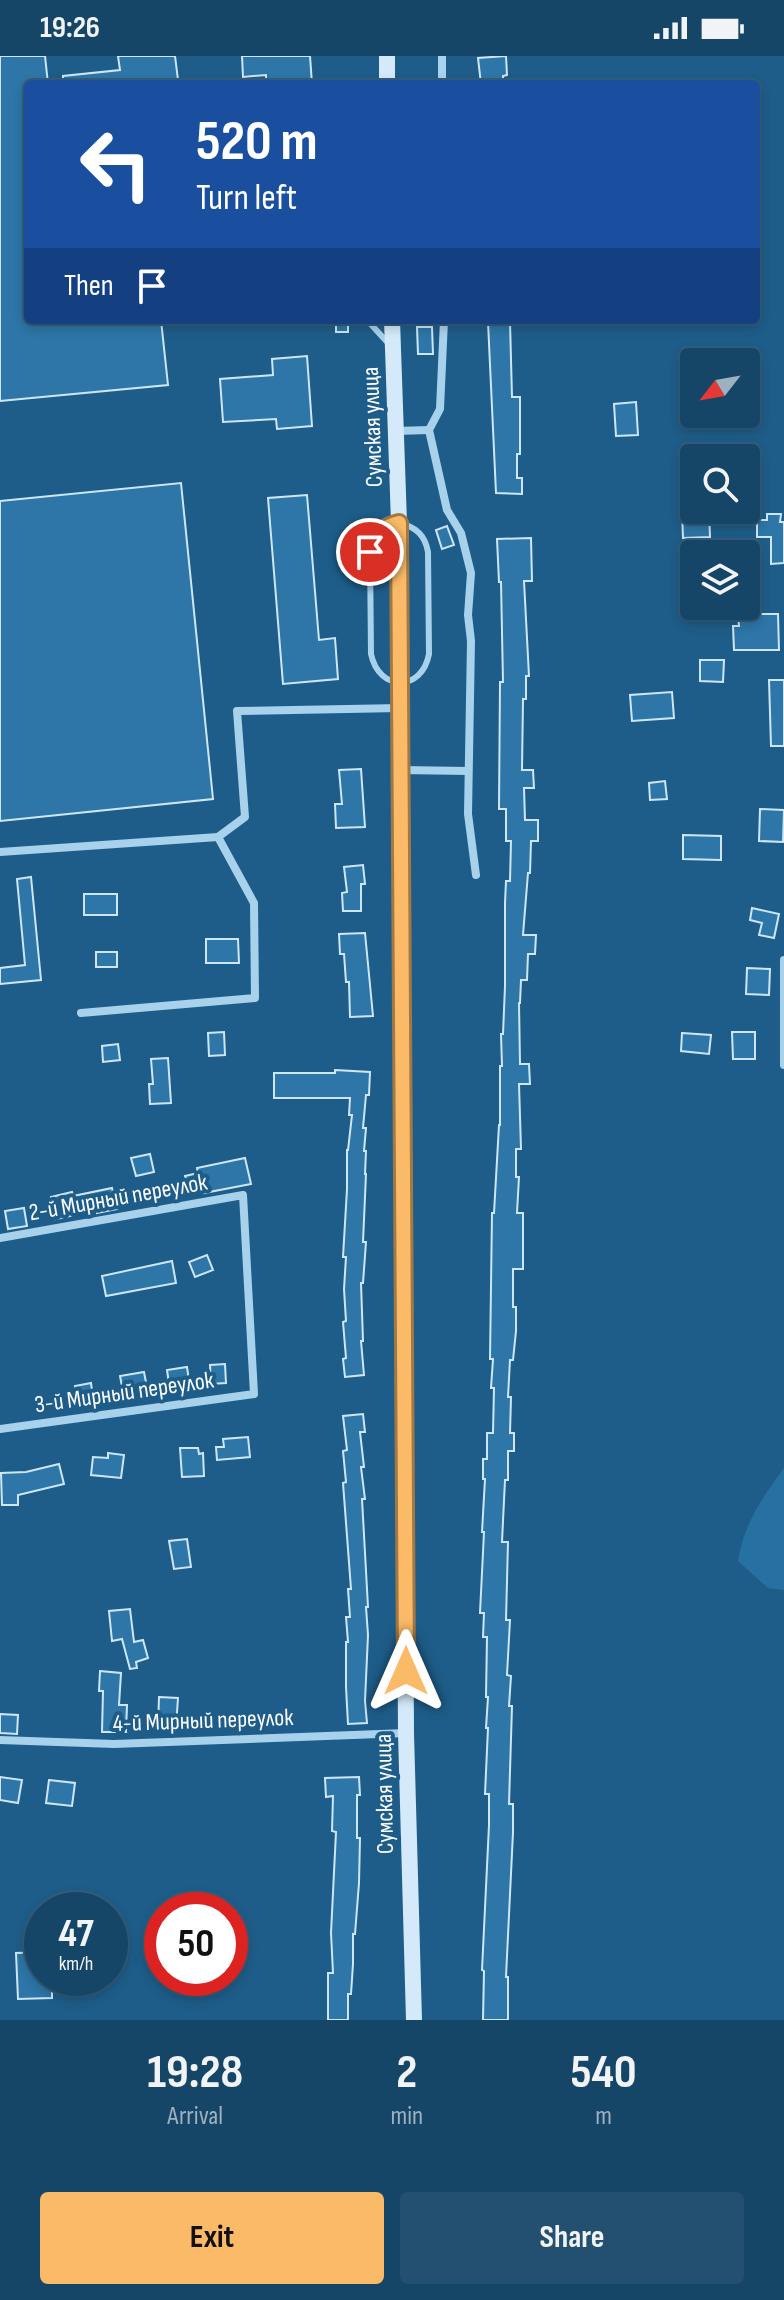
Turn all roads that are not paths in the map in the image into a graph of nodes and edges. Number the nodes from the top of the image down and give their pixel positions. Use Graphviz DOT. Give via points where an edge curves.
graph roads {
  1 [pos="387,56"];
  2 [pos="442,56"];
  3 [pos="387,80"];
  4 [pos="442,80"];
  5 [pos="371,324"];
  6 [pos="392,324"];
  7 [pos="444,324"];
  8 [pos="393,349"];
  9 [pos="429,430"];
  10 [pos="396,431"];
  11 [pos="399,523"];
  12 [pos="400,683"];
  13 [pos="400,708"];
  14 [pos="401,770"];
  15 [pos="468,771"];
  16 [pos="218,837"];
  17 [pos="0,852"];
  18 [pos="476,875"];
  19 [pos="784,960"];
  20 [pos="81,1013"];
  21 [pos="784,1065"];
  22 [pos="0,1238"];
  23 [pos="254,1394"];
  24 [pos="0,1429"];
  25 [pos="406,1733"];
  26 [pos="0,1740"];
  27 [pos="414,2020"];
  1 -- 3 [label="main road"];
  2 -- 4 [label="street"];
  5 -- 8 [label="lane"];
  6 -- 8 [label="main road, Сумская улица"];
  7 -- 9 [label="street" via="440,409"];
  8 -- 10 [label="main road, Сумская улица"];
  9 -- 10 [label="street"];
  9 -- 15 [label="street" via="447,510 461,533 471,573"];
  10 -- 11 [label="main road, Сумская улица"];
  11 -- 12 [label="main road, Сумская улица"];
  11 -- 12 [label="lane" via="379,532 370,552 371,654 380,674"];
  11 -- 12 [label="lane" via="419,531 426,541 429,654 421,674"];
  12 -- 13 [label="main road, Сумская улица"];
  13 -- 14 [label="main road, Сумская улица"];
  13 -- 16 [label="street" via="237,711 245,817"];
  14 -- 15 [label="street"];
  14 -- 25 [label="main road, Сумская улица"];
  15 -- 18 [label="street"];
  16 -- 17 [label="street"];
  16 -- 20 [label="street" via="254,903 255,998"];
  19 -- 21 [label="street"];
  22 -- 23 [label="street, 2-й Мирный переулок" via="243,1195"];
  23 -- 24 [label="street, 3-й Мирный переулок"];
  25 -- 26 [label="street, 4-й Мирный переулок" via="114,1744"];
  25 -- 27 [label="main road, Сумская улица"];
}
